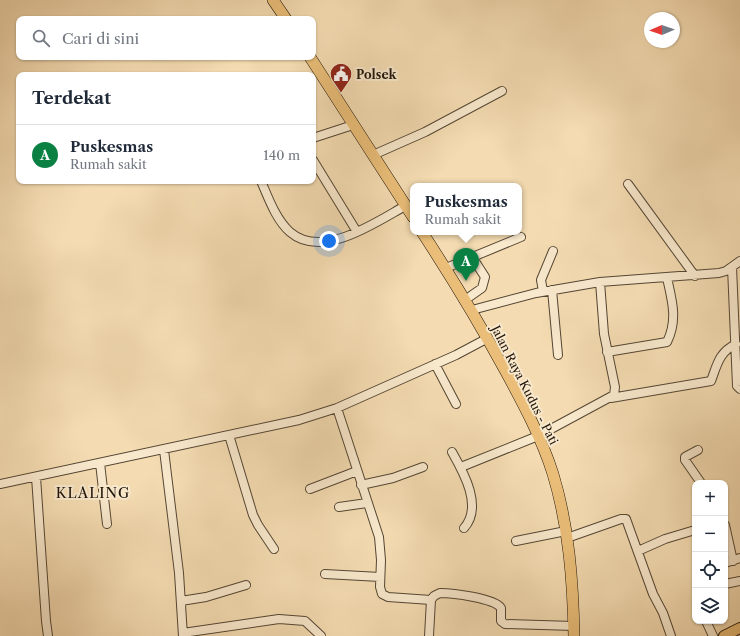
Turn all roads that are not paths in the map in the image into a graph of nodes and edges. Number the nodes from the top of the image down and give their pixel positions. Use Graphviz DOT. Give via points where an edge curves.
graph roads {
  1 [pos="274,0"];
  2 [pos="284,16"];
  3 [pos="312,60"];
  4 [pos="502,91"];
  5 [pos="353,125"];
  6 [pos="316,137"];
  7 [pos="373,155"];
  8 [pos="316,165"];
  9 [pos="262,184"];
  10 [pos="628,184"];
  11 [pos="406,206"];
  12 [pos="410,212"];
  13 [pos="357,232"];
  14 [pos="424,235"];
  15 [pos="521,237"];
  16 [pos="552,251"];
  17 [pos="740,261"];
  18 [pos="732,267"];
  19 [pos="447,270"];
  20 [pos="695,276"];
  21 [pos="667,278"];
  22 [pos="600,282"];
  23 [pos="552,290"];
  24 [pos="543,292"];
  25 [pos="465,300"];
  26 [pos="472,310"];
  27 [pos="738,330"];
  28 [pos="488,338"];
  29 [pos="736,344"];
  30 [pos="607,352"];
  31 [pos="558,355"];
  32 [pos="738,361"];
  33 [pos="435,364"];
  34 [pos="740,389"];
  35 [pos="611,398"];
  36 [pos="456,404"];
  37 [pos="337,408"];
  38 [pos="229,435"];
  39 [pos="538,436"];
  40 [pos="164,450"];
  41 [pos="698,450"];
  42 [pos="452,452"];
  43 [pos="100,463"];
  44 [pos="423,467"];
  45 [pos="461,467"];
  46 [pos="357,471"];
  47 [pos="36,477"];
  48 [pos="698,480"];
  49 [pos="0,484"];
  50 [pos="361,485"];
  51 [pos="310,489"];
  52 [pos="367,503"];
  53 [pos="339,507"];
  54 [pos="108,524"];
  55 [pos="464,528"];
  56 [pos="692,531"];
  57 [pos="567,535"];
  58 [pos="728,538"];
  59 [pos="516,541"];
  60 [pos="274,549"];
  61 [pos="638,551"];
  62 [pos="733,561"];
  63 [pos="325,574"];
  64 [pos="380,577"];
  65 [pos="740,581"];
  66 [pos="728,583"];
  67 [pos="246,585"];
  68 [pos="432,600"];
  69 [pos="181,601"];
  70 [pos="707,624"];
  71 [pos="740,628"];
  72 [pos="574,631"];
  73 [pos="183,635"];
  74 [pos="48,636"];
  75 [pos="321,636"];
  76 [pos="429,636"];
  77 [pos="671,636"];
  78 [pos="713,636"];
  79 [pos="724,636"];
  1 -- 2 [label="highway"];
  3 -- 5 [label="highway"];
  4 -- 7 [label="street" via="425,132"];
  5 -- 6 [label="street"];
  5 -- 7 [label="highway"];
  7 -- 11 [label="highway"];
  8 -- 13 [label="street"];
  9 -- 13 [label="street" via="278,216 289,232 299,238 322,242"];
  10 -- 20 [label="street"];
  11 -- 12 [label="highway"];
  11 -- 13 [label="street"];
  14 -- 19 [label="highway, Jalan Raya Kudus - Pati"];
  15 -- 19 [label="street"];
  16 -- 24 [label="street" via="541,280"];
  17 -- 18 [label="street"];
  18 -- 20 [label="street" via="719,273"];
  18 -- 27 [label="street"];
  19 -- 25 [label="highway, Jalan Raya Kudus - Pati"];
  19 -- 25 [label="street" via="472,263 484,273 482,288"];
  20 -- 21 [label="street"];
  21 -- 22 [label="street"];
  21 -- 30 [label="street" via="674,305 667,342"];
  22 -- 23 [label="street"];
  22 -- 30 [label="street"];
  23 -- 24 [label="street"];
  23 -- 31 [label="street"];
  24 -- 26 [label="street"];
  25 -- 26 [label="highway, Jalan Raya Kudus - Pati"];
  26 -- 28 [label="highway, Jalan Raya Kudus - Pati"];
  27 -- 29 [label="street"];
  28 -- 33 [label="street"];
  28 -- 39 [label="highway, Jalan Raya Kudus - Pati"];
  29 -- 32 [label="street"];
  29 -- 35 [label="street" via="728,348 716,365 711,381"];
  30 -- 35 [label="street" via="615,391"];
  32 -- 34 [label="street" via="737,386"];
  33 -- 36 [label="street"];
  33 -- 37 [label="street"];
  35 -- 39 [label="street"];
  37 -- 38 [label="street" via="299,420"];
  37 -- 46 [label="street"];
  38 -- 40 [label="street"];
  38 -- 60 [label="street" via="253,515"];
  39 -- 45 [label="street"];
  39 -- 57 [label="highway, Jalan Raya Kudus - Pati" via="552,472"];
  40 -- 43 [label="street"];
  40 -- 69 [label="street"];
  41 -- 48 [label="street" via="685,457 685,460"];
  42 -- 45 [label="street"];
  43 -- 47 [label="street"];
  43 -- 54 [label="street"];
  44 -- 50 [label="street" via="393,478"];
  45 -- 55 [label="street" via="472,502 470,519"];
  46 -- 50 [label="street"];
  46 -- 51 [label="street"];
  47 -- 49 [label="street"];
  47 -- 74 [label="street"];
  50 -- 52 [label="street"];
  52 -- 53 [label="street"];
  52 -- 64 [label="street" via="380,542"];
  56 -- 61 [label="street"];
  57 -- 59 [label="street"];
  57 -- 61 [label="street" via="625,519"];
  57 -- 72 [label="highway, Jalan Raya Kudus - Pati"];
  58 -- 62 [label="street"];
  61 -- 77 [label="street"];
  63 -- 64 [label="street"];
  64 -- 68 [label="street" via="381,590 385,596"];
  65 -- 66 [label="street"];
  67 -- 69 [label="street" via="206,597"];
  68 -- 72 [label="street" via="436,594 445,594 496,604 501,608 501,621 505,624"];
  68 -- 76 [label="street"];
  69 -- 73 [label="street"];
  70 -- 78 [label="street"];
  71 -- 79 [label="main road"];
  73 -- 75 [label="street" via="279,619 306,621"];
}
